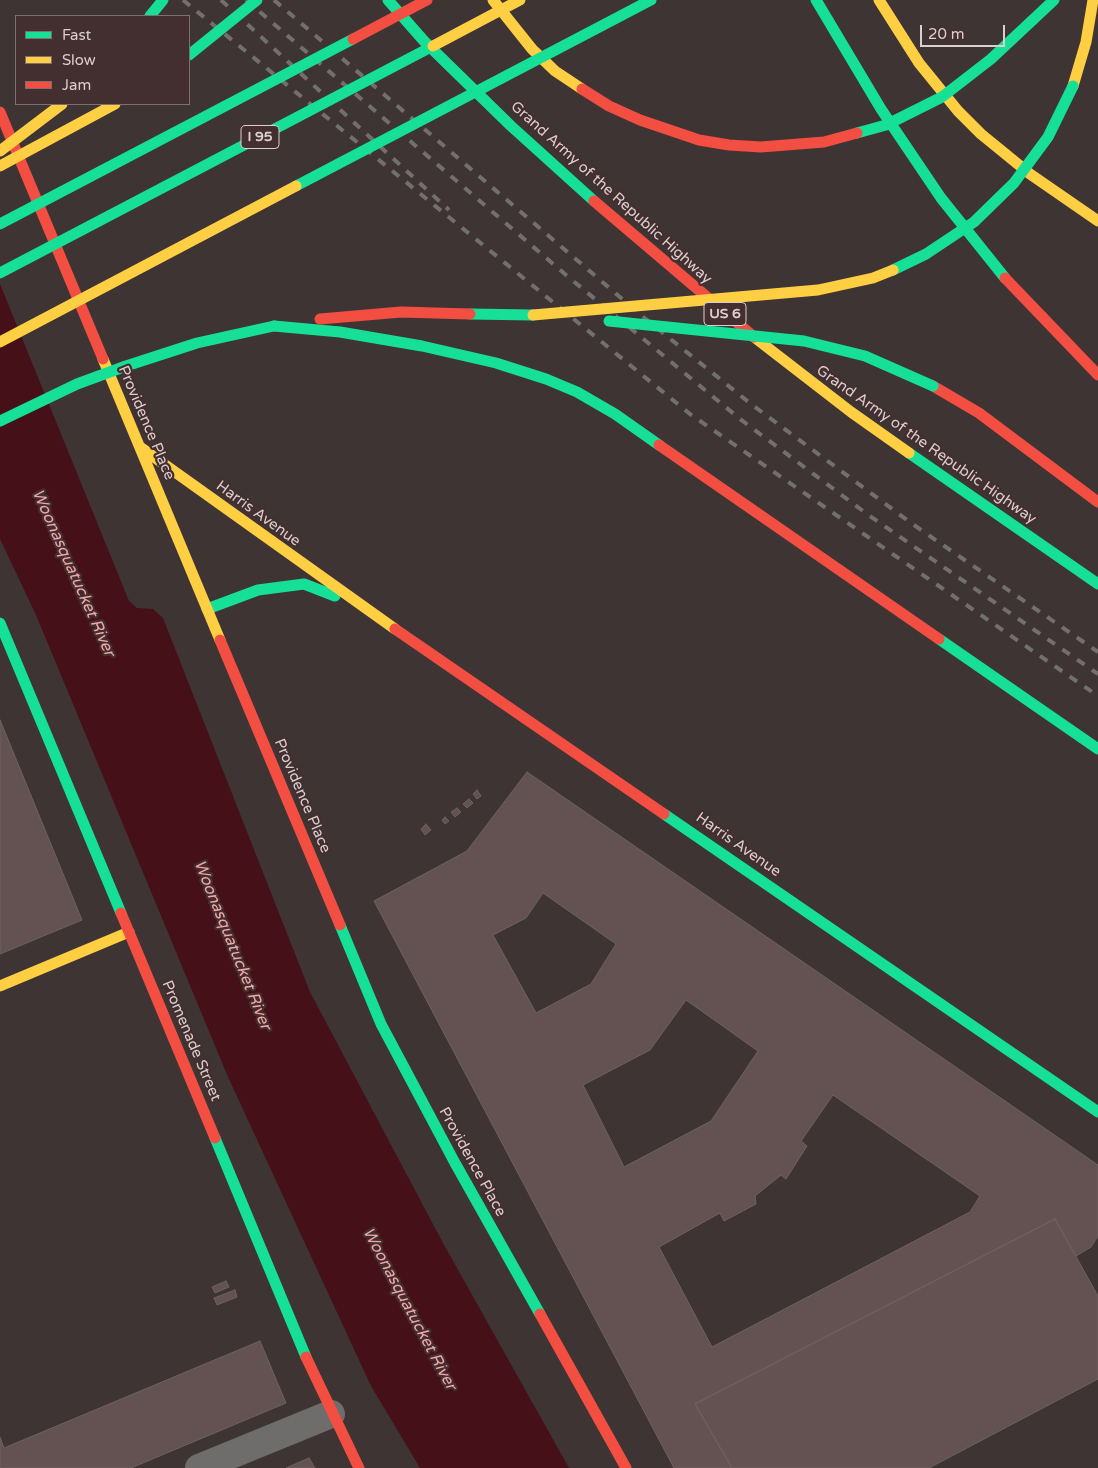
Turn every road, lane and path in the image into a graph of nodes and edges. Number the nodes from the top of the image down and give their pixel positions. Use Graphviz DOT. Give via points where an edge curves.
graph roads {
  1 [pos="163,0"];
  2 [pos="257,0"];
  3 [pos="388,0"];
  4 [pos="427,0"];
  5 [pos="493,0"];
  6 [pos="520,0"];
  7 [pos="651,0"];
  8 [pos="816,0"];
  9 [pos="879,0"];
  10 [pos="1054,0"];
  11 [pos="1093,0"];
  12 [pos="662,4"];
  13 [pos="151,15"];
  14 [pos="190,54"];
  15 [pos="498,80"];
  16 [pos="61,105"];
  17 [pos="113,105"];
  18 [pos="0,112"];
  19 [pos="0,152"];
  20 [pos="0,166"];
  21 [pos="1098,221"];
  22 [pos="0,224"];
  23 [pos="0,273"];
  24 [pos="533,315"];
  25 [pos="274,326"];
  26 [pos="0,342"];
  27 [pos="1098,375"];
  28 [pos="0,420"];
  29 [pos="140,447"];
  30 [pos="1093,498"];
  31 [pos="1098,584"];
  32 [pos="360,605"];
  33 [pos="208,609"];
  34 [pos="0,623"];
  35 [pos="1098,748"];
  36 [pos="129,932"];
  37 [pos="0,986"];
  38 [pos="1098,1112"];
  39 [pos="331,1414"];
  40 [pos="198,1468"];
  41 [pos="359,1468"];
  42 [pos="626,1468"];
  1 -- 13 [label="main road"];
  2 -- 14 [label="main road, bridge"];
  3 -- 31 [label="main road, Grand Army of the Republic Highway / US 6" via="430,47 518,132 722,311 850,412"];
  4 -- 22 [label="main road, bridge"];
  5 -- 10 [label="main road, bridge" via="532,49 555,70 609,106 699,140 761,147 824,142 886,125 942,97 991,59"];
  6 -- 23 [label="main road, I 95, bridge"];
  7 -- 15 [label="main road, bridge"];
  8 -- 27 [label="main road" via="881,110 941,198 1009,282"];
  9 -- 21 [label="main road" via="919,63 964,116 1030,174"];
  11 -- 24 [label="main road, bridge" via="1086,42 1073,86 1048,137 1014,183 974,222 934,249 873,278 818,290"];
  12 -- 15 [label="main road, bridge"];
  15 -- 26 [label="main road, bridge"];
  16 -- 19 [label="main road, bridge"];
  17 -- 20 [label="main road, bridge"];
  18 -- 29 [label="main road, Providence Place"];
  24 -- 25 [label="main road" via="401,312"];
  24 -- 30 [label="main road, bridge" via="771,336 865,356 952,396"];
  25 -- 28 [label="main road, bridge" via="198,343 134,363 77,384"];
  25 -- 35 [label="main road" via="340,332 422,346 496,363 577,392 615,414"];
  29 -- 32 [label="main road, Harris Avenue"];
  29 -- 33 [label="main road, Providence Place"];
  32 -- 33 [label="main road, Harris Avenue" via="304,584 258,590"];
  32 -- 38 [label="main road, Harris Avenue"];
  33 -- 42 [label="main road, Providence Place" via="381,1024"];
  34 -- 36 [label="main road, Promenade Street"];
  36 -- 37 [label="main road"];
  36 -- 39 [label="main road, Promenade Street"];
  39 -- 40 [label="street"];
  39 -- 41 [label="main road, Promenade Street"];
}
